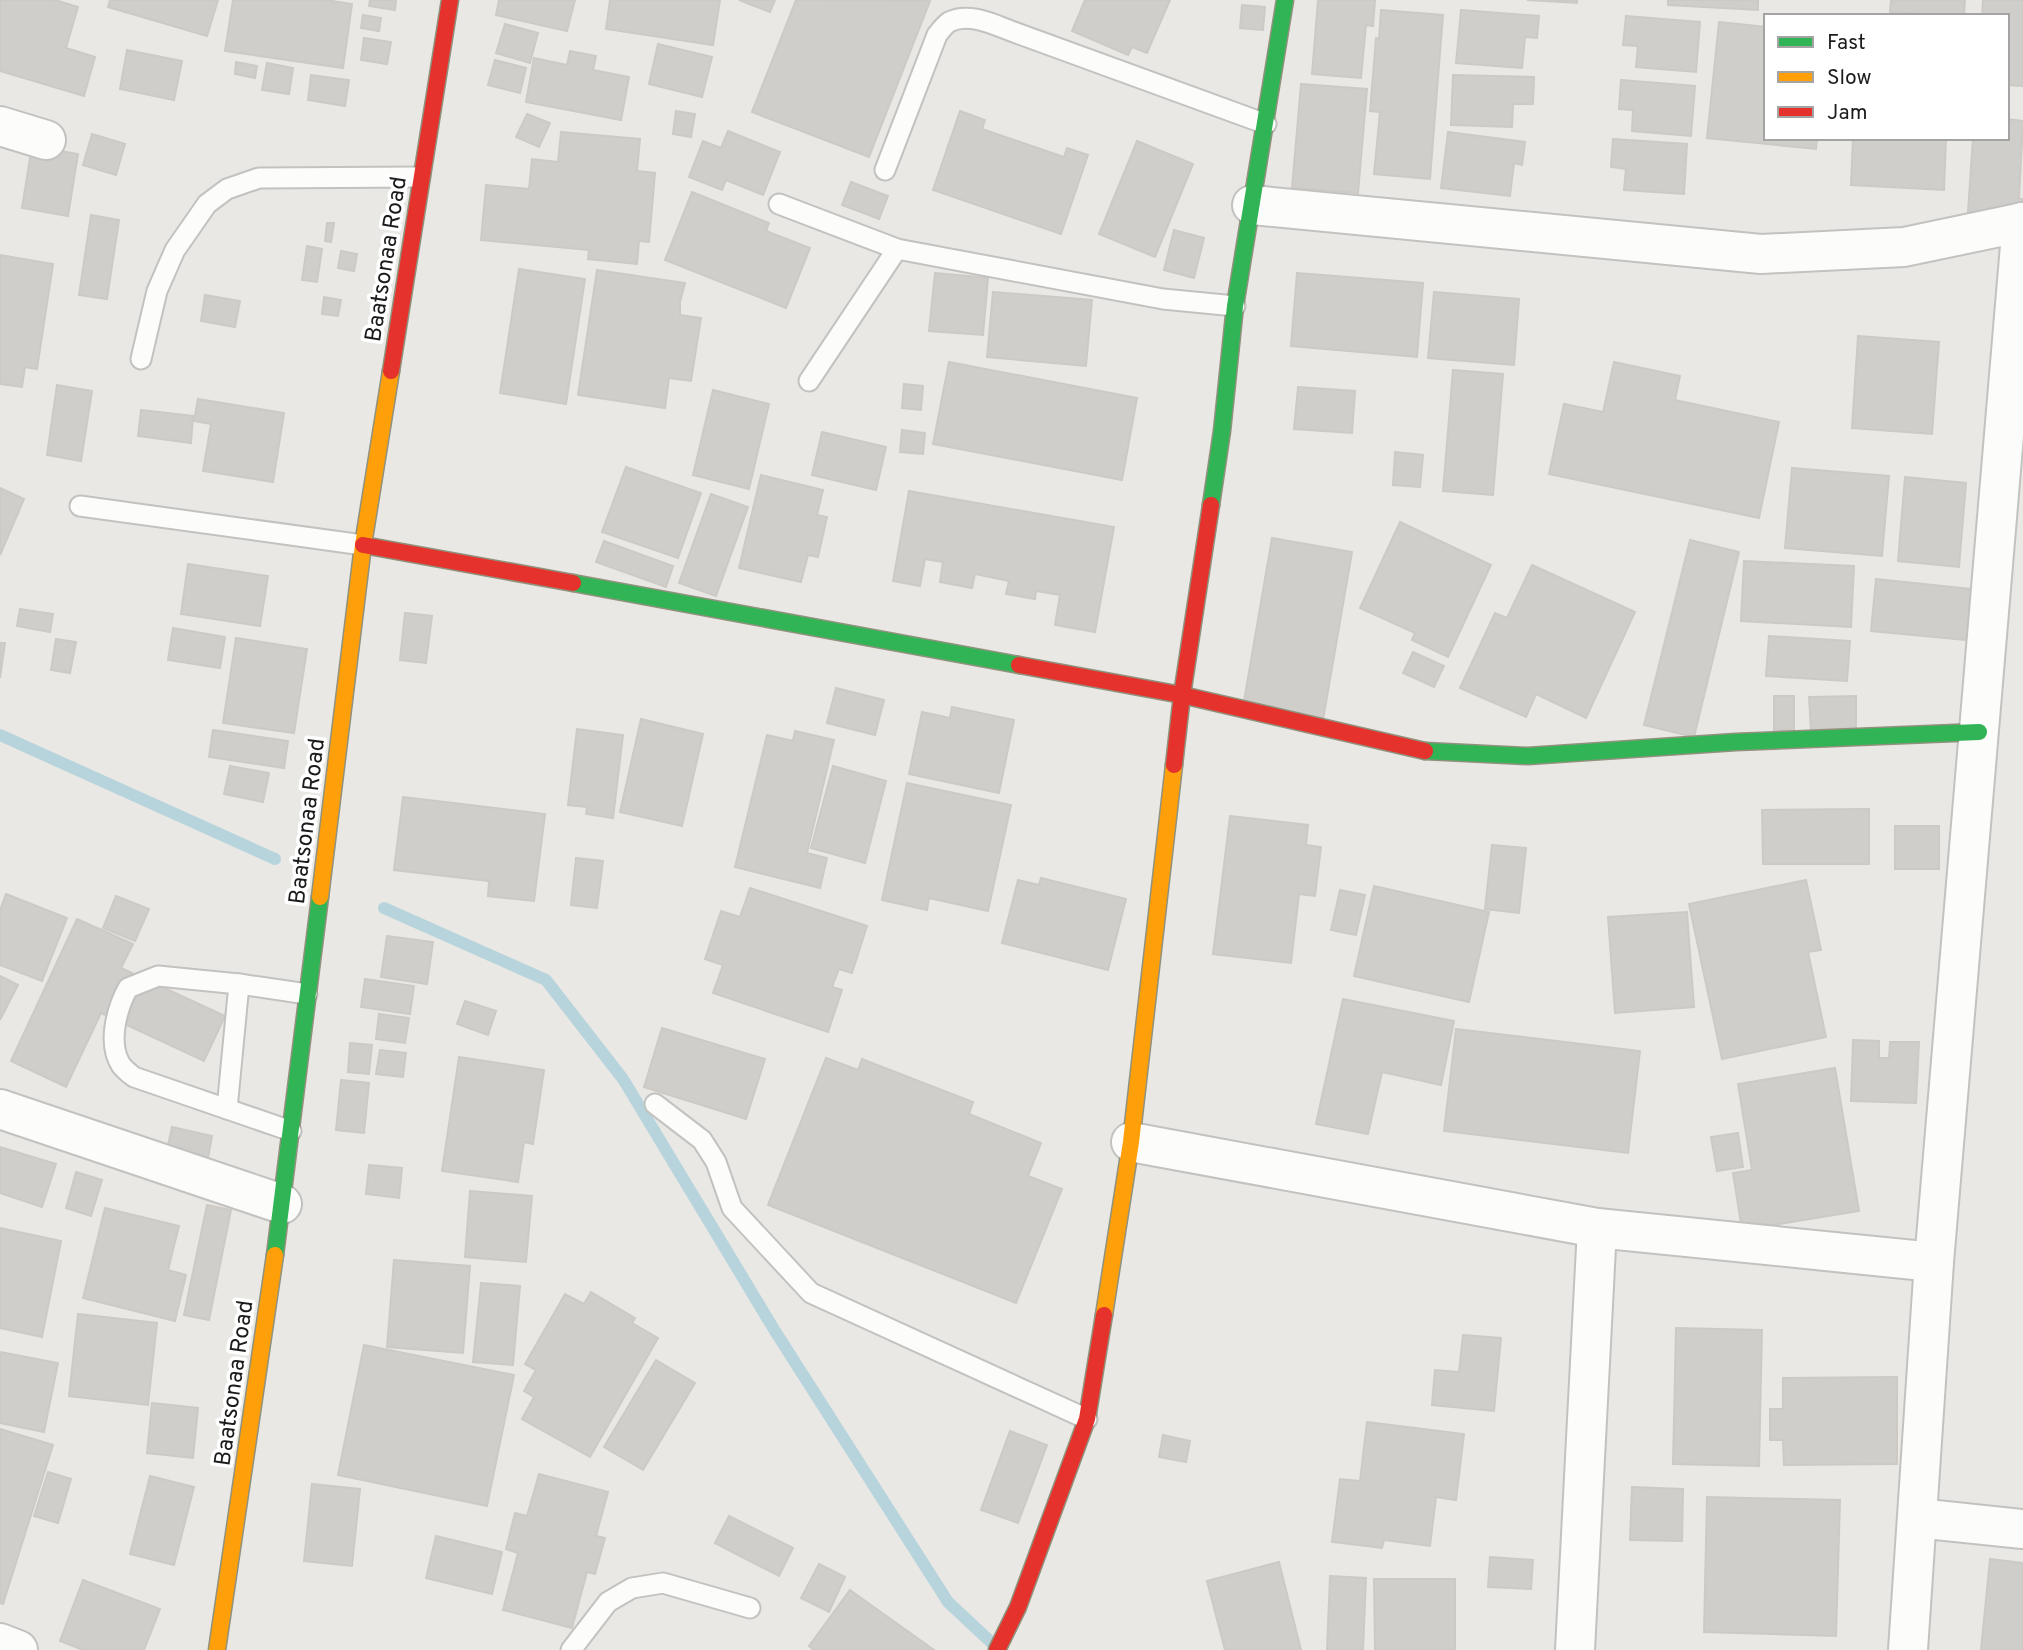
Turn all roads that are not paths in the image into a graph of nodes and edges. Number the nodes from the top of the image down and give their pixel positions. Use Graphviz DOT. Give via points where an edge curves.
graph roads {
  1 [pos="450,0"];
  2 [pos="1285,0"];
  3 [pos="1265,124"];
  4 [pos="0,126"];
  5 [pos="46,140"];
  6 [pos="886,170"];
  7 [pos="420,177"];
  8 [pos="779,204"];
  9 [pos="1252,205"];
  10 [pos="2023,222"];
  11 [pos="897,249"];
  12 [pos="1234,306"];
  13 [pos="141,359"];
  14 [pos="809,381"];
  15 [pos="80,506"];
  16 [pos="363,545"];
  17 [pos="1182,695"];
  18 [pos="1979,732"];
  19 [pos="239,984"];
  20 [pos="307,994"];
  21 [pos="655,1104"];
  22 [pos="0,1109"];
  23 [pos="227,1109"];
  24 [pos="291,1131"];
  25 [pos="1131,1142"];
  26 [pos="282,1204"];
  27 [pos="1597,1228"];
  28 [pos="1934,1262"];
  29 [pos="1087,1419"];
  30 [pos="1917,1518"];
  31 [pos="2023,1529"];
  32 [pos="750,1608"];
  33 [pos="0,1643"];
  34 [pos="18,1650"];
  35 [pos="217,1650"];
  36 [pos="571,1650"];
  37 [pos="998,1650"];
  38 [pos="1575,1650"];
  39 [pos="1908,1650"];
  1 -- 7 [label="street, Baatsonaa Road"];
  2 -- 3 [label="street"];
  3 -- 6 [label="lane" via="1011,30 966,18 949,22 937,34"];
  3 -- 9 [label="street"];
  4 -- 5 [label="street"];
  7 -- 13 [label="lane" via="260,178 227,189 207,204 175,250 157,291"];
  7 -- 16 [label="street, Baatsonaa Road"];
  8 -- 11 [label="lane"];
  9 -- 10 [label="street" via="1761,254 1903,247"];
  9 -- 12 [label="street"];
  10 -- 18 [label="street"];
  11 -- 12 [label="lane" via="1163,299"];
  11 -- 14 [label="lane"];
  12 -- 17 [label="street" via="1222,431"];
  15 -- 16 [label="lane"];
  16 -- 17 [label="street"];
  16 -- 20 [label="street, Baatsonaa Road"];
  17 -- 18 [label="street" via="1429,752 1528,756"];
  17 -- 25 [label="street"];
  18 -- 28 [label="street"];
  19 -- 20 [label="lane"];
  19 -- 23 [label="lane"];
  19 -- 23 [label="lane" via="158,976 143,980 128,988 119,1004 114,1047 121,1065 134,1077"];
  20 -- 24 [label="street, Baatsonaa Road"];
  21 -- 29 [label="lane" via="702,1140 716,1162 732,1208 811,1293"];
  22 -- 26 [label="street"];
  23 -- 24 [label="lane"];
  24 -- 26 [label="street, Baatsonaa Road"];
  25 -- 27 [label="street"];
  25 -- 29 [label="street"];
  26 -- 35 [label="street, Baatsonaa Road"];
  27 -- 28 [label="street"];
  27 -- 38 [label="street"];
  28 -- 30 [label="street"];
  29 -- 37 [label="street"];
  30 -- 31 [label="street"];
  30 -- 39 [label="street"];
  32 -- 36 [label="lane" via="663,1583 632,1588 608,1602"];
  33 -- 34 [label="street"];
}
